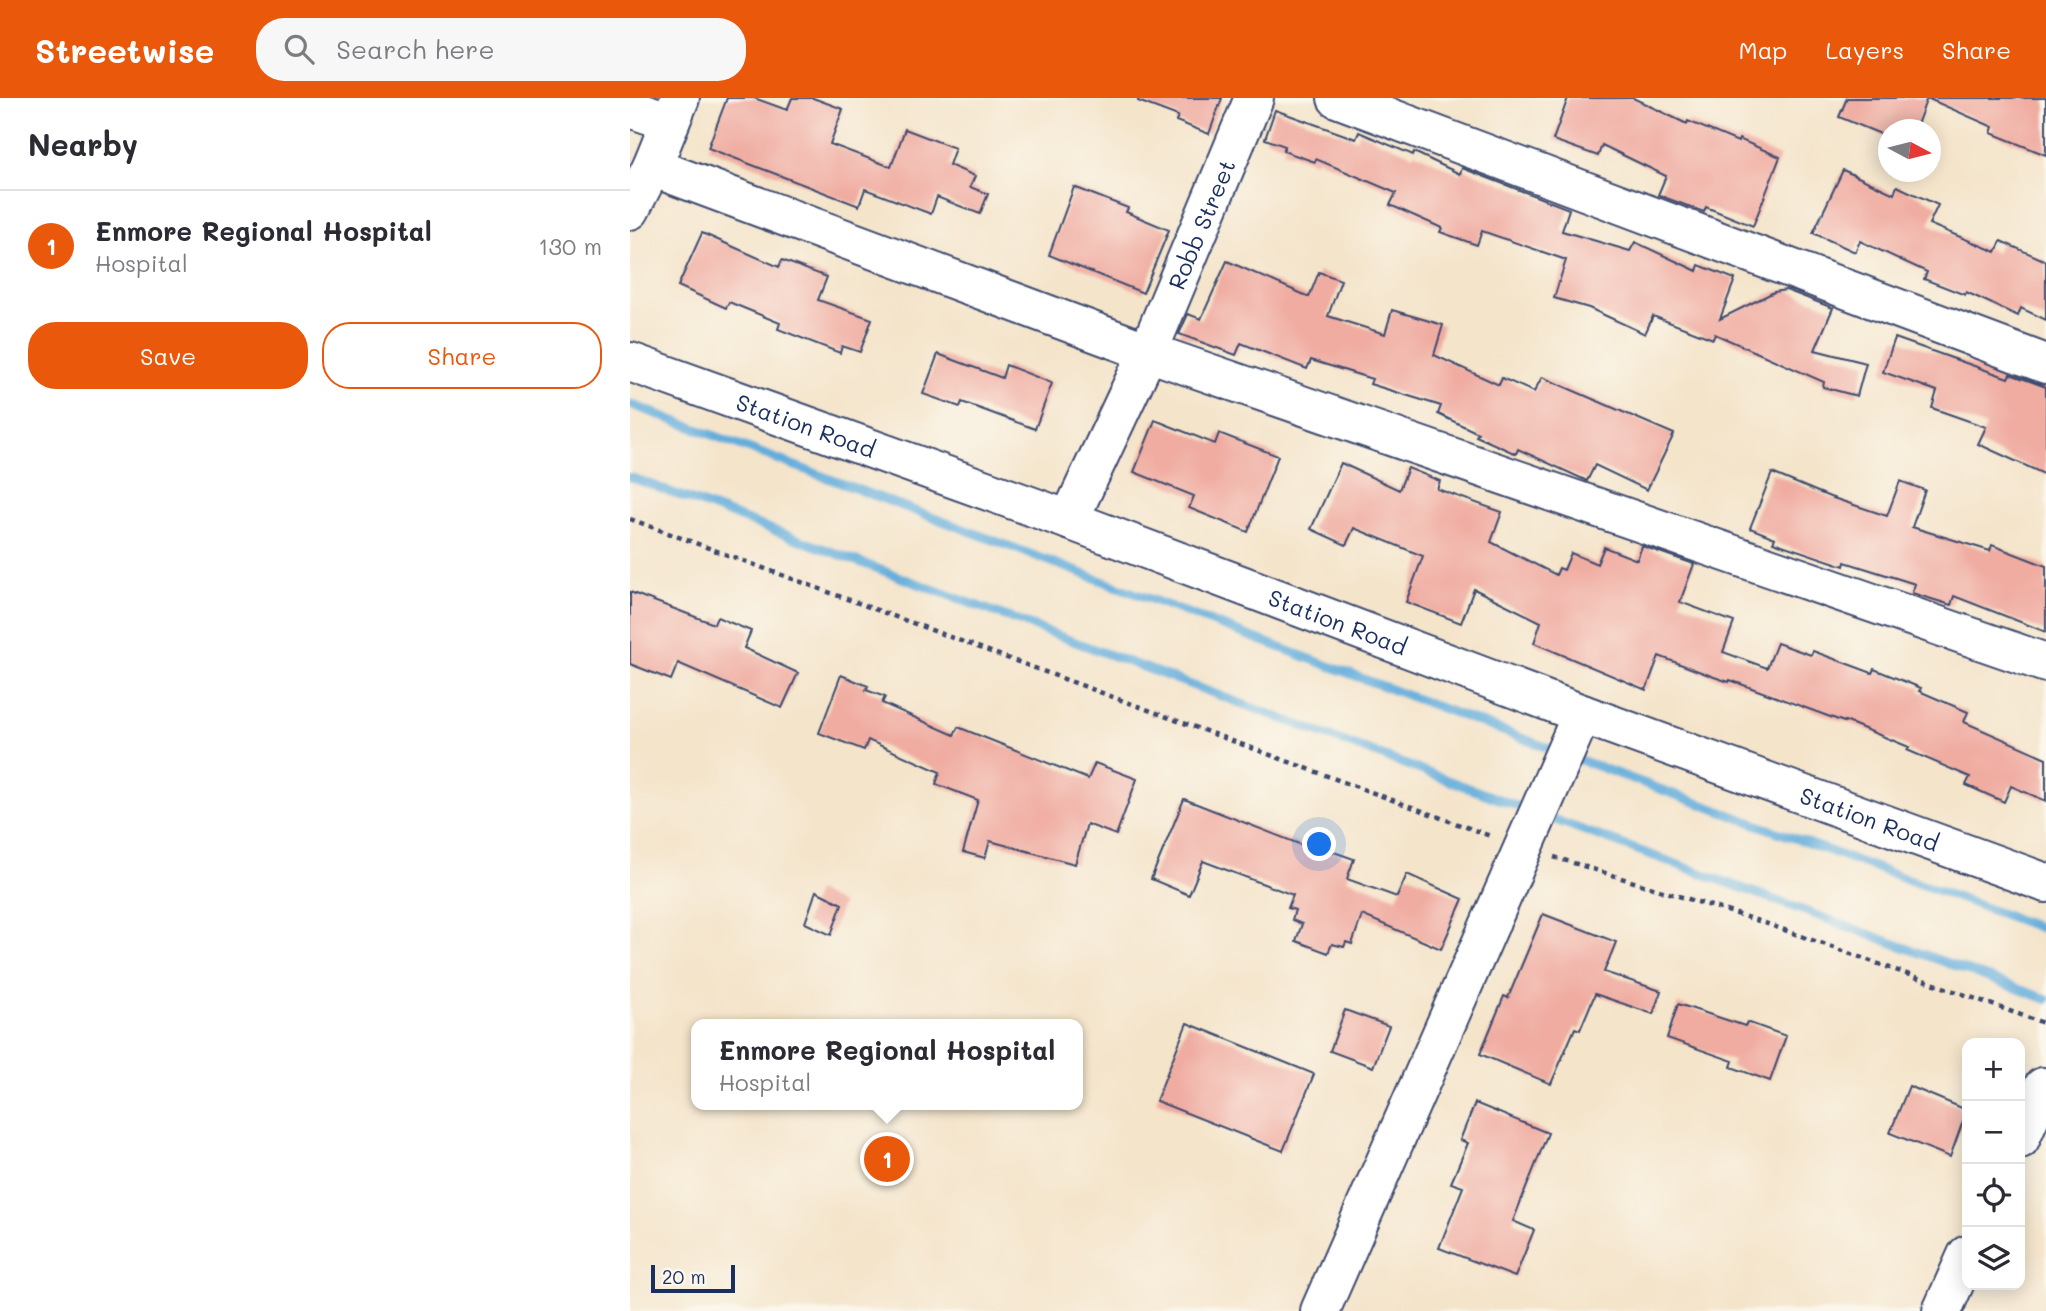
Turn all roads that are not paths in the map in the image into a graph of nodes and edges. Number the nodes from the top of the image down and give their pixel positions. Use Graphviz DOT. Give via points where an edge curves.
graph roads {
  1 [pos="1254,98"];
  2 [pos="1337,98"];
  3 [pos="630,108"];
  4 [pos="675,110"];
  5 [pos="652,167"];
  6 [pos="630,210"];
  7 [pos="1148,352"];
  8 [pos="630,362"];
  9 [pos="2046,364"];
  10 [pos="1069,520"];
  11 [pos="2046,663"];
  12 [pos="1582,714"];
  13 [pos="2046,883"];
  14 [pos="2043,1087"];
  15 [pos="2025,1128"];
  16 [pos="1962,1266"];
  17 [pos="1320,1311"];
  18 [pos="1942,1311"];
  1 -- 7 [label="street, Robb Street"];
  2 -- 9 [label="street"];
  3 -- 4 [label="street"];
  4 -- 5 [label="street"];
  5 -- 6 [label="street"];
  5 -- 7 [label="street"];
  7 -- 10 [label="street, Robb Street"];
  7 -- 11 [label="street"];
  8 -- 10 [label="street, Station Road"];
  10 -- 12 [label="street, Station Road"];
  12 -- 13 [label="street, Station Road"];
  12 -- 17 [label="street"];
  14 -- 15 [label="street"];
  16 -- 18 [label="street"];
}
